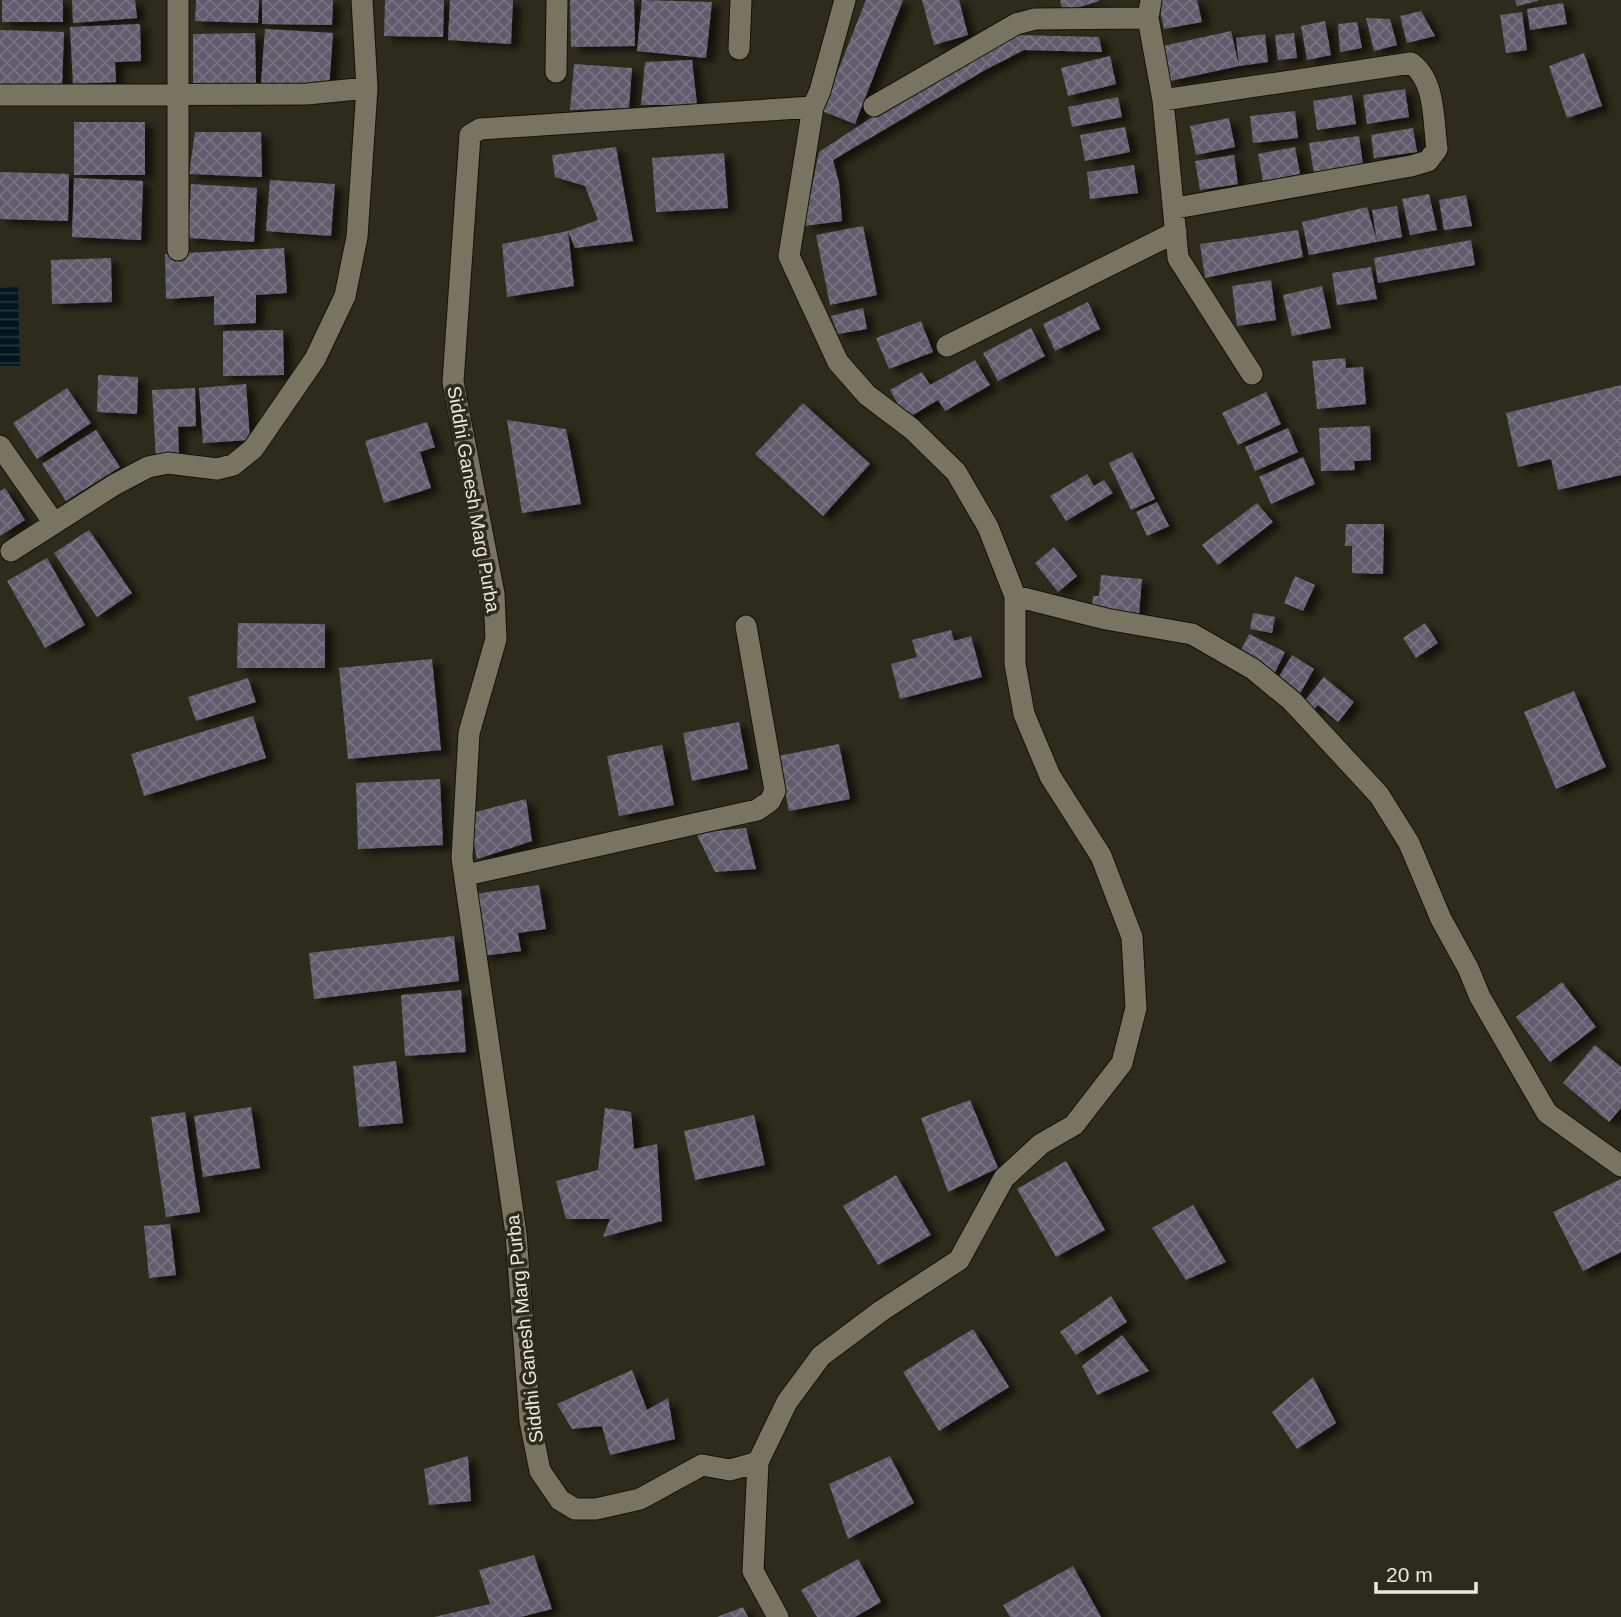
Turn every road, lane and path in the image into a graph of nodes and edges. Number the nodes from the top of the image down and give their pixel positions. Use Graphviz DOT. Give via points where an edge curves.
graph roads {
  1 [pos="178,0"];
  2 [pos="362,0"];
  3 [pos="557,0"];
  4 [pos="741,0"];
  5 [pos="845,0"];
  6 [pos="1149,9"];
  7 [pos="739,49"];
  8 [pos="556,72"];
  9 [pos="367,88"];
  10 [pos="178,94"];
  11 [pos="0,95"];
  12 [pos="1163,100"];
  13 [pos="874,106"];
  14 [pos="813,107"];
  15 [pos="1176,208"];
  16 [pos="1176,232"];
  17 [pos="178,250"];
  18 [pos="947,346"];
  19 [pos="1252,374"];
  20 [pos="0,446"];
  21 [pos="54,523"];
  22 [pos="11,551"];
  23 [pos="1015,597"];
  24 [pos="746,625"];
  25 [pos="466,875"];
  26 [pos="1621,1166"];
  27 [pos="758,1462"];
  28 [pos="778,1617"];
  1 -- 10 [label="street"];
  2 -- 9 [label="street"];
  3 -- 8 [label="street"];
  4 -- 7 [label="street"];
  5 -- 14 [label="street"];
  6 -- 12 [label="street"];
  6 -- 13 [label="street" via="1016,24"];
  9 -- 10 [label="street" via="307,94"];
  9 -- 21 [label="street" via="357,237 345,296 315,359 254,449 233,465 208,468 168,463 148,467"];
  10 -- 11 [label="street"];
  10 -- 17 [label="street"];
  12 -- 15 [label="street"];
  12 -- 15 [label="street" via="1411,63 1423,71 1429,87 1437,149 1428,161 1410,166"];
  14 -- 23 [label="street" via="789,256 838,362 867,395 912,429 956,472 988,527"];
  14 -- 25 [label="street, Siddhi Ganesh Marg Purba" via="480,129 470,135 453,382 494,594 496,639 469,733 462,858"];
  15 -- 16 [label="street"];
  16 -- 18 [label="street"];
  16 -- 19 [label="street" via="1178,258"];
  20 -- 21 [label="street"];
  21 -- 22 [label="street"];
  23 -- 26 [label="street" via="1192,634 1253,669 1292,701 1379,795 1403,833 1497,1031 1547,1113"];
  23 -- 27 [label="street" via="1015,664 1024,713 1050,776 1101,856 1132,937 1136,1008 1122,1063 1074,1125 1041,1144 1004,1178 958,1260 821,1356 787,1402"];
  24 -- 25 [label="street" via="775,790 770,801 757,810"];
  25 -- 27 [label="street, Siddhi Ganesh Marg Purba" via="516,1234 530,1421 540,1471 560,1500 575,1509 596,1509 640,1499 702,1465 730,1470"];
  27 -- 28 [label="street" via="753,1571"];
}
